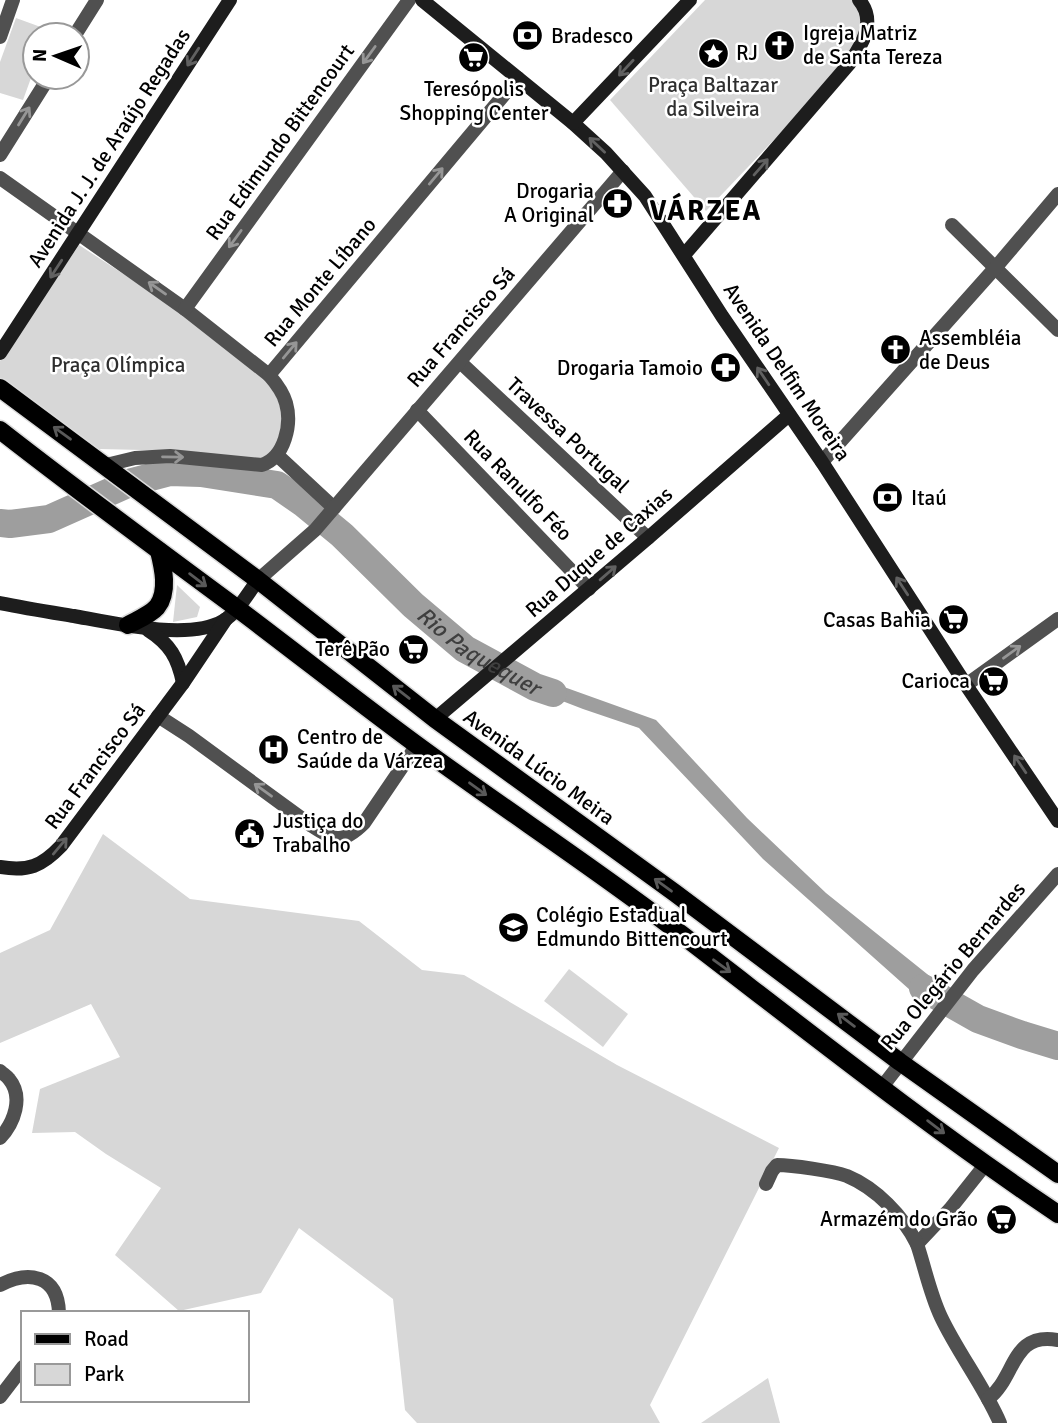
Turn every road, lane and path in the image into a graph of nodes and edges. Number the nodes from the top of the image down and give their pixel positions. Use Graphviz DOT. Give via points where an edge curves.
graph roads {
  1 [pos="13,0"];
  2 [pos="97,0"];
  3 [pos="230,0"];
  4 [pos="409,0"];
  5 [pos="422,0"];
  6 [pos="690,0"];
  7 [pos="859,0"];
  8 [pos="84,21"];
  9 [pos="0,37"];
  10 [pos="518,78"];
  11 [pos="40,91"];
  12 [pos="573,123"];
  13 [pos="0,155"];
  14 [pos="623,171"];
  15 [pos="0,178"];
  16 [pos="1058,194"];
  17 [pos="952,225"];
  18 [pos="79,233"];
  19 [pos="684,255"];
  20 [pos="996,267"];
  21 [pos="185,309"];
  22 [pos="1058,330"];
  23 [pos="0,353"];
  24 [pos="460,362"];
  25 [pos="269,375"];
  26 [pos="0,388"];
  27 [pos="417,410"];
  28 [pos="789,415"];
  29 [pos="0,430"];
  30 [pos="277,455"];
  31 [pos="822,462"];
  32 [pos="111,470"];
  33 [pos="332,510"];
  34 [pos="649,538"];
  35 [pos="159,551"];
  36 [pos="258,580"];
  37 [pos="589,589"];
  38 [pos="0,603"];
  39 [pos="231,614"];
  40 [pos="1058,619"];
  41 [pos="128,625"];
  42 [pos="147,629"];
  43 [pos="183,683"];
  44 [pos="966,685"];
  45 [pos="158,716"];
  46 [pos="435,719"];
  47 [pos="417,745"];
  48 [pos="1058,821"];
  49 [pos="0,867"];
  50 [pos="1058,874"];
  51 [pos="900,1062"];
  52 [pos="0,1071"];
  53 [pos="882,1087"];
  54 [pos="0,1138"];
  55 [pos="985,1165"];
  56 [pos="1058,1174"];
  57 [pos="766,1185"];
  58 [pos="1058,1214"];
  59 [pos="917,1244"];
  60 [pos="0,1284"];
  61 [pos="59,1311"];
  62 [pos="1058,1340"];
  63 [pos="21,1370"];
  64 [pos="0,1397"];
  65 [pos="988,1399"];
  66 [pos="1000,1423"];
  1 -- 9 [label="street"];
  2 -- 8 [label="street"];
  3 -- 18 [label="main road, Avenida J. J. de Araújo Regadas, one-way"];
  4 -- 21 [label="street, Rua Edimundo Bittencourt, one-way"];
  5 -- 10 [label="main road, Avenida Delfim Moreira"];
  6 -- 12 [label="main road, one-way"];
  19 -- 7 [label="main road, one-way" via="860,48 868,25"];
  10 -- 12 [label="main road, Avenida Delfim Moreira"];
  25 -- 10 [label="street, Rua Monte Líbano, one-way"];
  13 -- 11 [label="street, one-way"];
  14 -- 12 [label="main road, Avenida Delfim Moreira, one-way"];
  14 -- 19 [label="main road, Avenida Delfim Moreira" via="645,195"];
  14 -- 24 [label="street, Rua Francisco Sá"];
  15 -- 18 [label="street"];
  16 -- 20 [label="street"];
  17 -- 20 [label="street"];
  21 -- 18 [label="street, one-way"];
  18 -- 23 [label="main road, Avenida J. J. de Araújo Regadas, one-way"];
  28 -- 19 [label="main road, Avenida Delfim Moreira, one-way"];
  20 -- 22 [label="street"];
  20 -- 31 [label="street"];
  21 -- 25 [label="street"];
  24 -- 27 [label="street, Rua Francisco Sá"];
  24 -- 34 [label="street, Travessa Portugal"];
  25 -- 30 [label="street, Rua Monte Líbano" via="286,404 288,420"];
  32 -- 26 [label="main road, Avenida Lúcio Meira, one-way"];
  27 -- 33 [label="street, Rua Francisco Sá"];
  27 -- 37 [label="street, Rua Ranulfo Féo"];
  28 -- 31 [label="main road, Avenida Delfim Moreira"];
  28 -- 34 [label="main road, Rua Duque de Caxias"];
  29 -- 35 [label="main road"];
  32 -- 30 [label="street, one-way" via="135,458 170,456 262,465"];
  30 -- 33 [label="street"];
  44 -- 31 [label="main road, Avenida Delfim Moreira, one-way"];
  32 -- 36 [label="main road, Avenida Lúcio Meira"];
  33 -- 36 [label="street, Rua Francisco Sá"];
  37 -- 34 [label="main road, Rua Duque de Caxias, one-way"];
  35 -- 39 [label="main road, one-way"];
  35 -- 41 [label="main road" via="162,597 158,606"];
  36 -- 39 [label="main road, Rua Francisco Sá"];
  46 -- 36 [label="main road, Avenida Lúcio Meira, one-way"];
  37 -- 46 [label="main road, Rua Duque de Caxias"];
  38 -- 41 [label="main road"];
  39 -- 42 [label="main road" via="204,627"];
  39 -- 43 [label="main road, Rua Francisco Sá"];
  39 -- 47 [label="main road"];
  44 -- 40 [label="street, one-way"];
  41 -- 42 [label="main road"];
  42 -- 43 [label="main road" via="170,649"];
  43 -- 45 [label="main road, Rua Francisco Sá"];
  48 -- 44 [label="main road, Avenida Delfim Moreira, one-way"];
  47 -- 45 [label="street, one-way" via="364,823 353,834 336,838 312,826"];
  49 -- 45 [label="main road, Rua Francisco Sá, one-way" via="21,870 48,860"];
  51 -- 46 [label="main road, Avenida Lúcio Meira, one-way"];
  47 -- 53 [label="main road, one-way" via="680,934"];
  50 -- 51 [label="street, Rua Olegário Bernardes"];
  51 -- 53 [label="street, Rua Olegário Bernardes"];
  51 -- 56 [label="main road, Avenida Lúcio Meira"];
  52 -- 54 [label="street" via="16,1095 15,1114"];
  53 -- 55 [label="main road, one-way"];
  55 -- 58 [label="main road"];
  55 -- 59 [label="street"];
  57 -- 59 [label="street" via="776,1165 846,1176 878,1196 910,1229"];
  59 -- 65 [label="street" via="941,1318"];
  60 -- 61 [label="street" via="23,1276 39,1278 57,1297"];
  62 -- 65 [label="street" via="1038,1340 1022,1348"];
  63 -- 64 [label="street"];
  65 -- 66 [label="street"];
}
